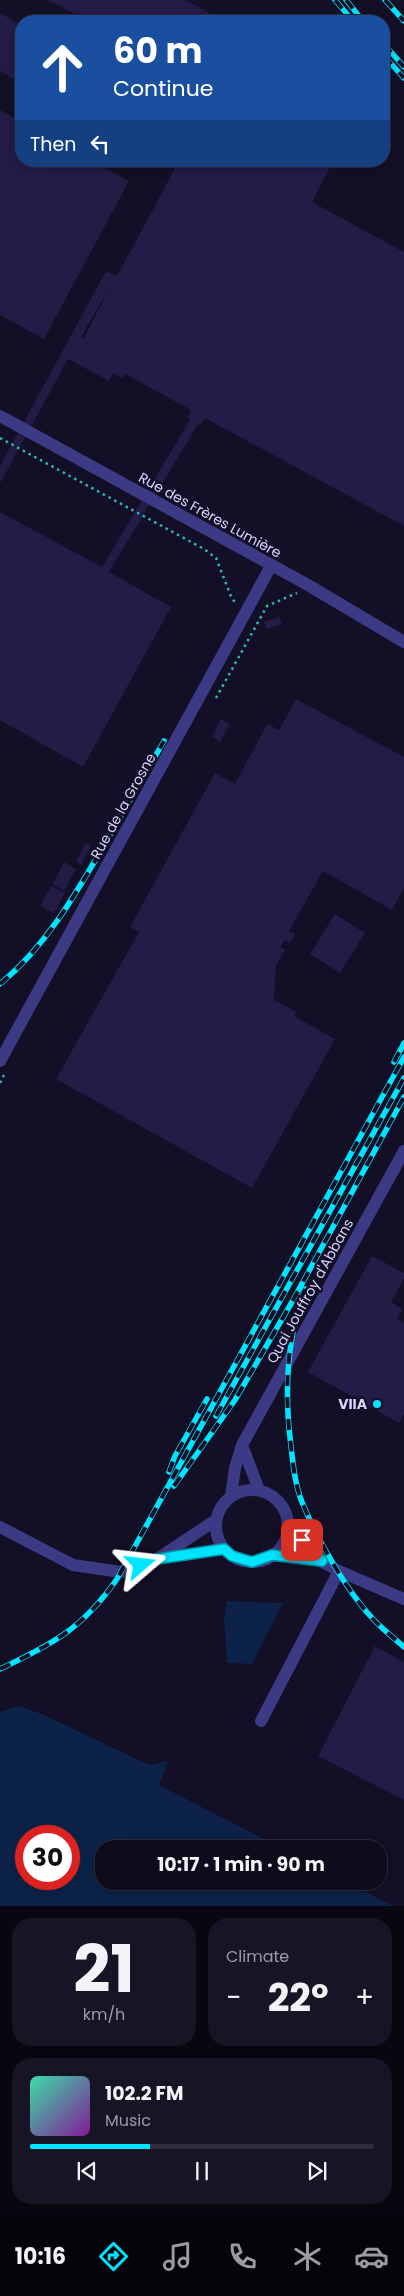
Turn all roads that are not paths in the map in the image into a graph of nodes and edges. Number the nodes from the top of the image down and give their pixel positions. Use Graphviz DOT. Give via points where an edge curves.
graph roads {
  1 [pos="0,416"];
  2 [pos="271,566"];
  3 [pos="404,642"];
  4 [pos="0,1061"];
  5 [pos="404,1151"];
  6 [pos="242,1445"];
  7 [pos="259,1490"];
  8 [pos="231,1496"];
  9 [pos="216,1520"];
  10 [pos="288,1522"];
  11 [pos="0,1527"];
  12 [pos="224,1549"];
  13 [pos="272,1555"];
  14 [pos="157,1559"];
  15 [pos="322,1561"];
  16 [pos="339,1571"];
  17 [pos="404,1599"];
  18 [pos="261,1721"];
  1 -- 2 [label="street, Rue des Frères Lumière"];
  2 -- 3 [label="street, Rue des Frères Lumière"];
  2 -- 4 [label="street, Rue de la Grosne"];
  5 -- 6 [label="street, Quai Jouffroy d'Abbans"];
  6 -- 7 [label="street"];
  6 -- 8 [label="street, Quai Jouffroy d'Abbans" via="234,1468"];
  7 -- 8 [label="street"];
  7 -- 10 [label="street" via="278,1502"];
  8 -- 9 [label="street" via="218,1511"];
  9 -- 12 [label="street" via="216,1530"];
  9 -- 14 [label="street"];
  10 -- 13 [label="street" via="284,1541"];
  10 -- 15 [label="street"];
  11 -- 14 [label="street" via="73,1565 121,1572"];
  12 -- 13 [label="street" via="232,1556 252,1562"];
  12 -- 14 [label="street"];
  13 -- 15 [label="street"];
  15 -- 16 [label="street"];
  16 -- 17 [label="street"];
  16 -- 18 [label="street"];
}
